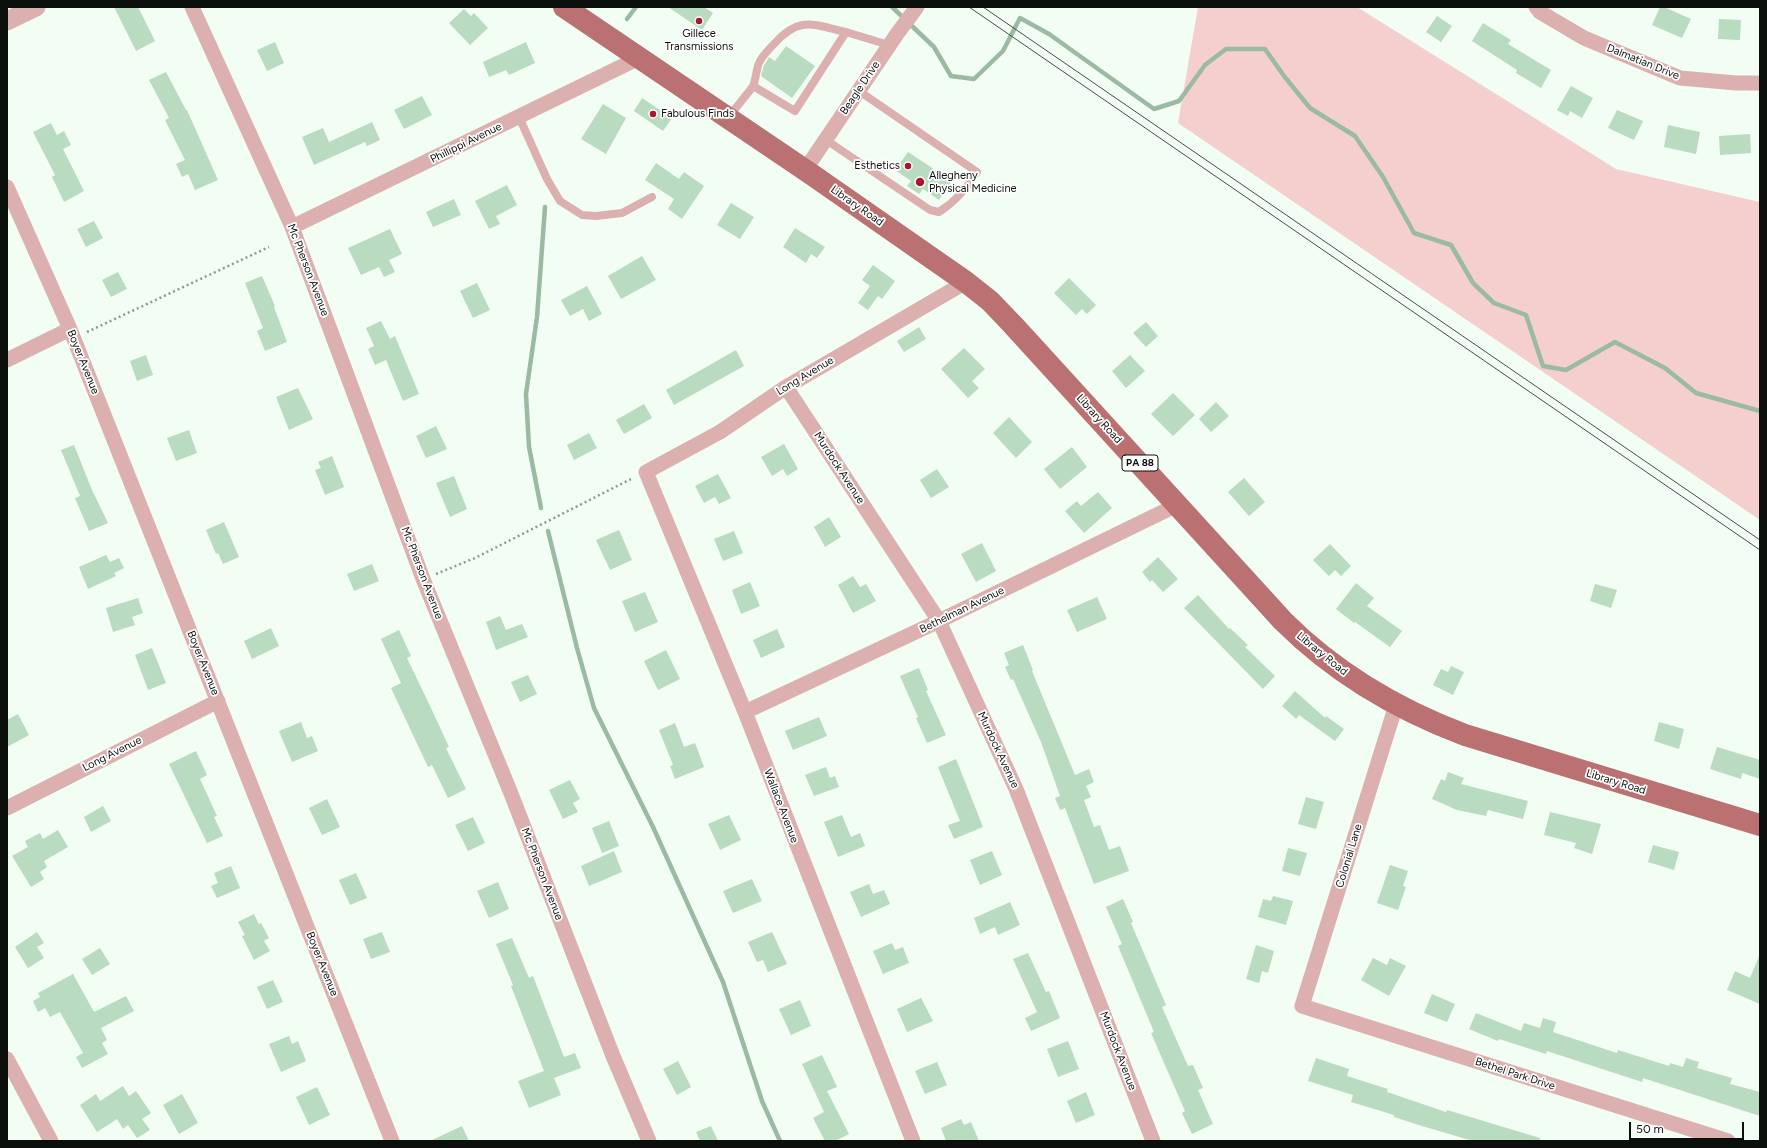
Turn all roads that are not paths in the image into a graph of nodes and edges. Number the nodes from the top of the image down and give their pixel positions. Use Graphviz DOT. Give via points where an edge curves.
graph roads {
  1 [pos="36,7"];
  2 [pos="192,7"];
  3 [pos="564,7"];
  4 [pos="1536,7"];
  5 [pos="915,10"];
  6 [pos="7,21"];
  7 [pos="846,32"];
  8 [pos="893,40"];
  9 [pos="639,58"];
  10 [pos="1760,83"];
  11 [pos="753,86"];
  12 [pos="859,91"];
  13 [pos="519,117"];
  14 [pos="728,118"];
  15 [pos="826,140"];
  16 [pos="805,170"];
  17 [pos="7,188"];
  18 [pos="652,198"];
  19 [pos="292,227"];
  20 [pos="966,282"];
  21 [pos="72,334"];
  22 [pos="7,360"];
  23 [pos="786,387"];
  24 [pos="646,472"];
  25 [pos="1177,505"];
  26 [pos="938,621"];
  27 [pos="218,700"];
  28 [pos="1396,705"];
  29 [pos="745,712"];
  30 [pos="7,808"];
  31 [pos="1760,825"];
  32 [pos="1302,1006"];
  33 [pos="7,1059"];
  34 [pos="51,1141"];
  35 [pos="392,1141"];
  36 [pos="650,1141"];
  37 [pos="913,1141"];
  38 [pos="1154,1141"];
  39 [pos="1728,1141"];
  1 -- 6 [label="street"];
  2 -- 19 [label="street, Mc Pherson Avenue"];
  3 -- 9 [label="main road, Library Road / PA 88"];
  4 -- 10 [label="street, Dalmatian Drive" via="1540,12 1584,38 1680,78 1736,84"];
  5 -- 8 [label="street, Beagle Drive"];
  7 -- 8 [label="lane"];
  7 -- 11 [label="lane" via="810,24 794,26 782,34 760,61"];
  7 -- 11 [label="lane" via="795,112"];
  8 -- 12 [label="street, Beagle Drive"];
  9 -- 13 [label="street, Phillippi Avenue"];
  9 -- 14 [label="main road, Library Road / PA 88"];
  11 -- 14 [label="lane"];
  12 -- 15 [label="street, Beagle Drive"];
  12 -- 15 [label="lane" via="977,172 966,188 939,212 930,210"];
  13 -- 18 [label="lane" via="547,179 560,201 582,215 622,213"];
  13 -- 19 [label="street, Phillippi Avenue"];
  14 -- 16 [label="main road, Library Road / PA 88"];
  15 -- 16 [label="street, Beagle Drive"];
  16 -- 20 [label="main road, Library Road / PA 88"];
  17 -- 21 [label="street, Boyer Avenue"];
  19 -- 36 [label="street, Mc Pherson Avenue" via="423,579 510,791 613,1056"];
  20 -- 23 [label="street, Long Avenue"];
  20 -- 25 [label="main road, Library Road / PA 88" via="1014,325"];
  21 -- 22 [label="street"];
  21 -- 27 [label="street, Boyer Avenue"];
  23 -- 24 [label="street, Long Avenue" via="720,432"];
  23 -- 26 [label="street, Murdock Avenue"];
  24 -- 29 [label="street, Wallace Avenue"];
  25 -- 26 [label="street, Bethelman Avenue"];
  25 -- 28 [label="main road, Library Road / PA 88" via="1306,644 1333,666"];
  26 -- 29 [label="street, Bethelman Avenue"];
  26 -- 38 [label="street, Murdock Avenue" via="1016,789"];
  27 -- 30 [label="street, Long Avenue"];
  27 -- 35 [label="street, Boyer Avenue"];
  28 -- 31 [label="main road, Library Road / PA 88" via="1429,722 1465,735"];
  28 -- 32 [label="street, Colonial Lane"];
  29 -- 37 [label="street, Wallace Avenue"];
  32 -- 39 [label="street, Bethel Park Drive"];
  33 -- 34 [label="street"];
}
